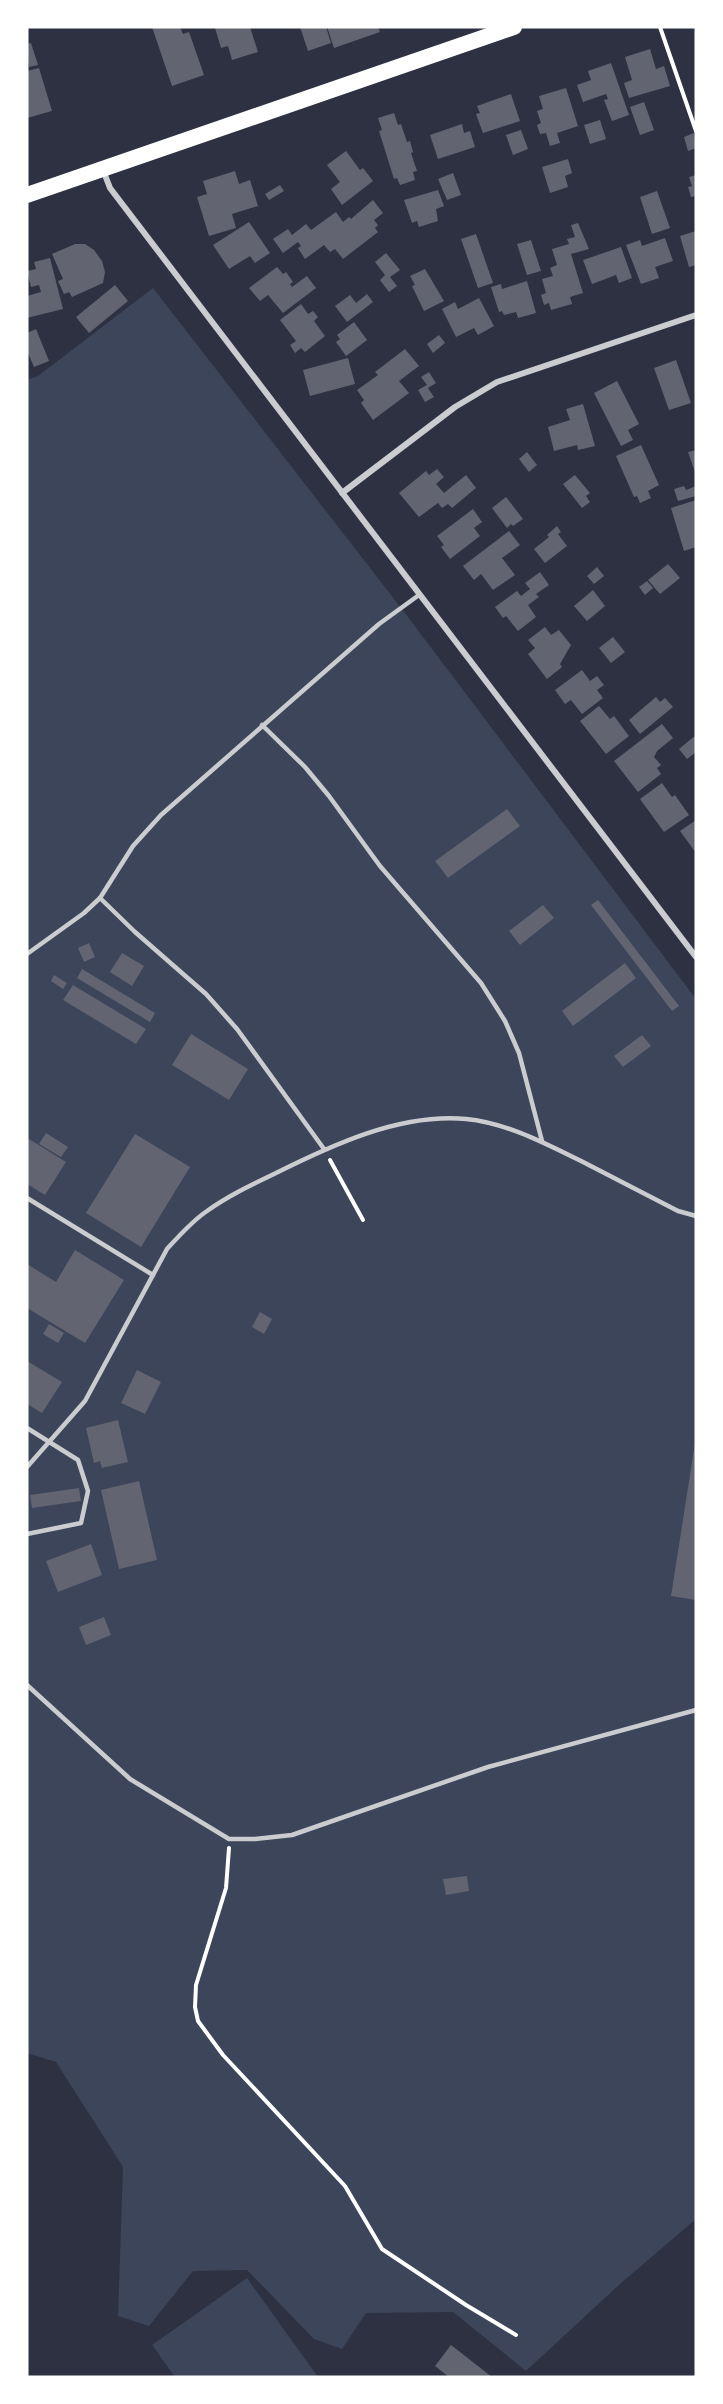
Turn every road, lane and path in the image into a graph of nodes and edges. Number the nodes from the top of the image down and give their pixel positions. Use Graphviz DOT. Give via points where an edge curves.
graph roads {
  1 [pos="514,27"];
  2 [pos="660,27"];
  3 [pos="696,131"];
  4 [pos="103,169"];
  5 [pos="27,195"];
  6 [pos="696,315"];
  7 [pos="342,493"];
  8 [pos="419,595"];
  9 [pos="262,725"];
  10 [pos="100,898"];
  11 [pos="27,954"];
  12 [pos="696,957"];
  13 [pos="542,1142"];
  14 [pos="324,1149"];
  15 [pos="27,1198"];
  16 [pos="696,1216"];
  17 [pos="363,1220"];
  18 [pos="153,1275"];
  19 [pos="27,1428"];
  20 [pos="49,1442"];
  21 [pos="27,1467"];
  22 [pos="27,1534"];
  23 [pos="27,1685"];
  24 [pos="696,1710"];
  25 [pos="229,1839"];
  26 [pos="516,2335"];
  1 -- 4 [label="highway"];
  2 -- 3 [label="path"];
  4 -- 5 [label="highway"];
  4 -- 7 [label="street" via="110,188"];
  6 -- 7 [label="street" via="497,382 455,407"];
  7 -- 8 [label="street"];
  8 -- 9 [label="lane" via="379,624"];
  8 -- 12 [label="street"];
  9 -- 10 [label="lane" via="161,814 133,846"];
  9 -- 13 [label="lane" via="329,796 380,866 481,983 519,1053"];
  10 -- 11 [label="lane"];
  10 -- 14 [label="lane" via="206,994 237,1029"];
  13 -- 14 [label="lane" via="466,1119 430,1120"];
  13 -- 16 [label="lane" via="678,1211"];
  14 -- 17 [label="path"];
  14 -- 18 [label="lane" via="232,1194 205,1212 167,1249"];
  15 -- 18 [label="lane"];
  18 -- 20 [label="lane" via="84,1401"];
  19 -- 20 [label="lane"];
  20 -- 21 [label="lane"];
  20 -- 22 [label="lane" via="78,1460 88,1491 81,1523"];
  23 -- 25 [label="lane" via="130,1779"];
  24 -- 25 [label="lane" via="488,1767 292,1835"];
  25 -- 26 [label="path" via="226,1888 196,1985 198,2021 223,2055 345,2186 382,2249"];
}
